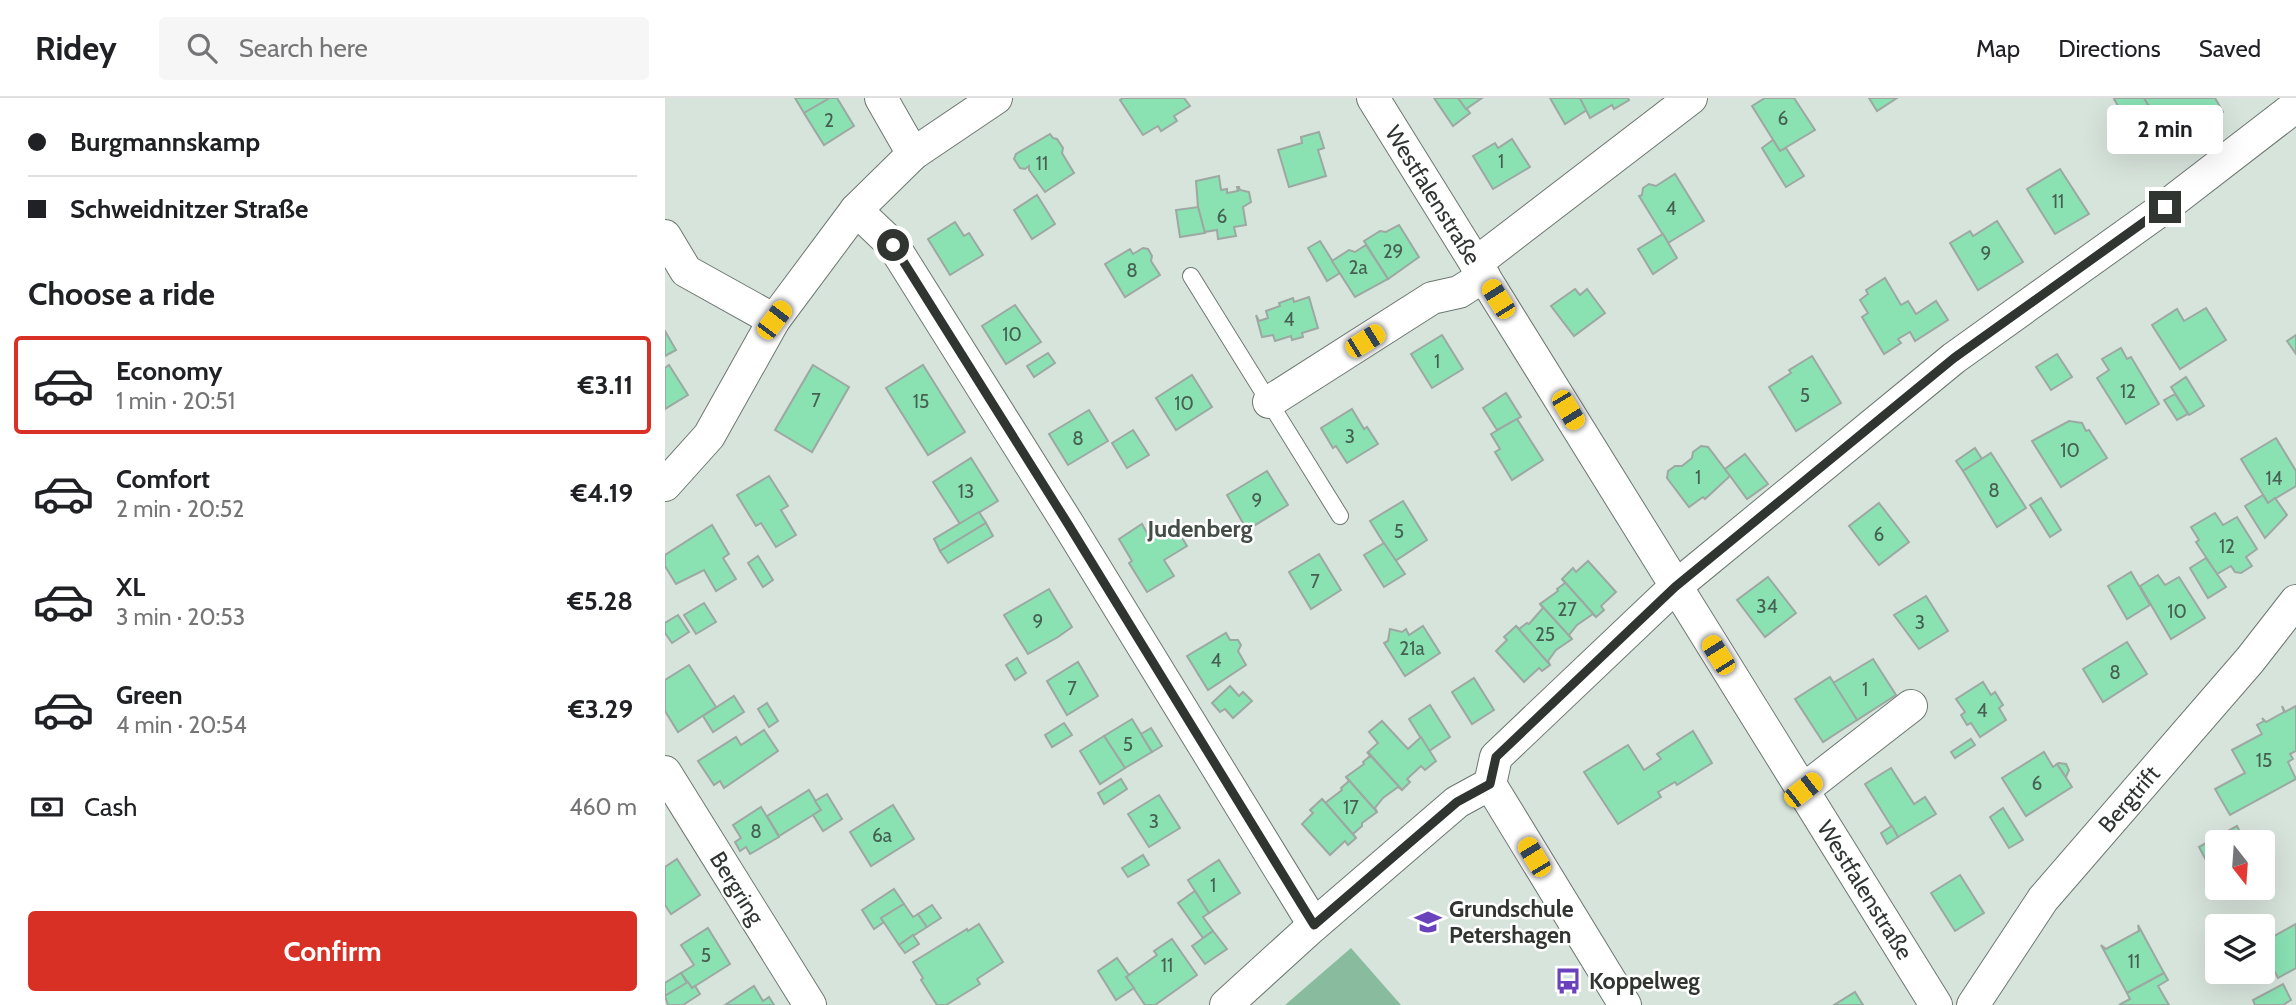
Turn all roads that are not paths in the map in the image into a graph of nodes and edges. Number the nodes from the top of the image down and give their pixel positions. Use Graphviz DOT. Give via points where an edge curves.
graph roads {
  1 [pos="881,98"];
  2 [pos="996,98"];
  3 [pos="1373,98"];
  4 [pos="1691,98"];
  5 [pos="2296,106"];
  6 [pos="912,154"];
  7 [pos="856,210"];
  8 [pos="665,236"];
  9 [pos="1480,270"];
  10 [pos="1191,276"];
  11 [pos="774,320"];
  12 [pos="1269,402"];
  13 [pos="665,485"];
  14 [pos="1340,516"];
  15 [pos="1675,587"];
  16 [pos="2294,610"];
  17 [pos="1911,706"];
  18 [pos="665,772"];
  19 [pos="1490,784"];
  20 [pos="1803,790"];
  21 [pos="1314,925"];
  22 [pos="810,1005"];
  23 [pos="1226,1005"];
  24 [pos="1625,1005"];
  25 [pos="1936,1005"];
  26 [pos="1973,1005"];
  1 -- 6 [label="street"];
  2 -- 6 [label="street"];
  3 -- 9 [label="street, Westfalenstraße"];
  4 -- 9 [label="street"];
  5 -- 15 [label="street" via="2165,207 1954,358"];
  6 -- 7 [label="street"];
  7 -- 11 [label="street"];
  7 -- 21 [label="street" via="893,245"];
  8 -- 11 [label="street" via="686,271"];
  9 -- 12 [label="street" via="1459,292 1432,298"];
  9 -- 15 [label="street, Westfalenstraße"];
  10 -- 12 [label="lane"];
  11 -- 13 [label="street" via="709,436"];
  12 -- 14 [label="lane"];
  15 -- 19 [label="street" via="1496,757"];
  15 -- 20 [label="street, Westfalenstraße"];
  16 -- 26 [label="street, Bergtrift" via="2043,900"];
  17 -- 20 [label="street"];
  18 -- 22 [label="street, Bergring"];
  19 -- 21 [label="street" via="1457,802"];
  19 -- 24 [label="street"];
  20 -- 25 [label="street, Westfalenstraße"];
  21 -- 23 [label="street"];
}
